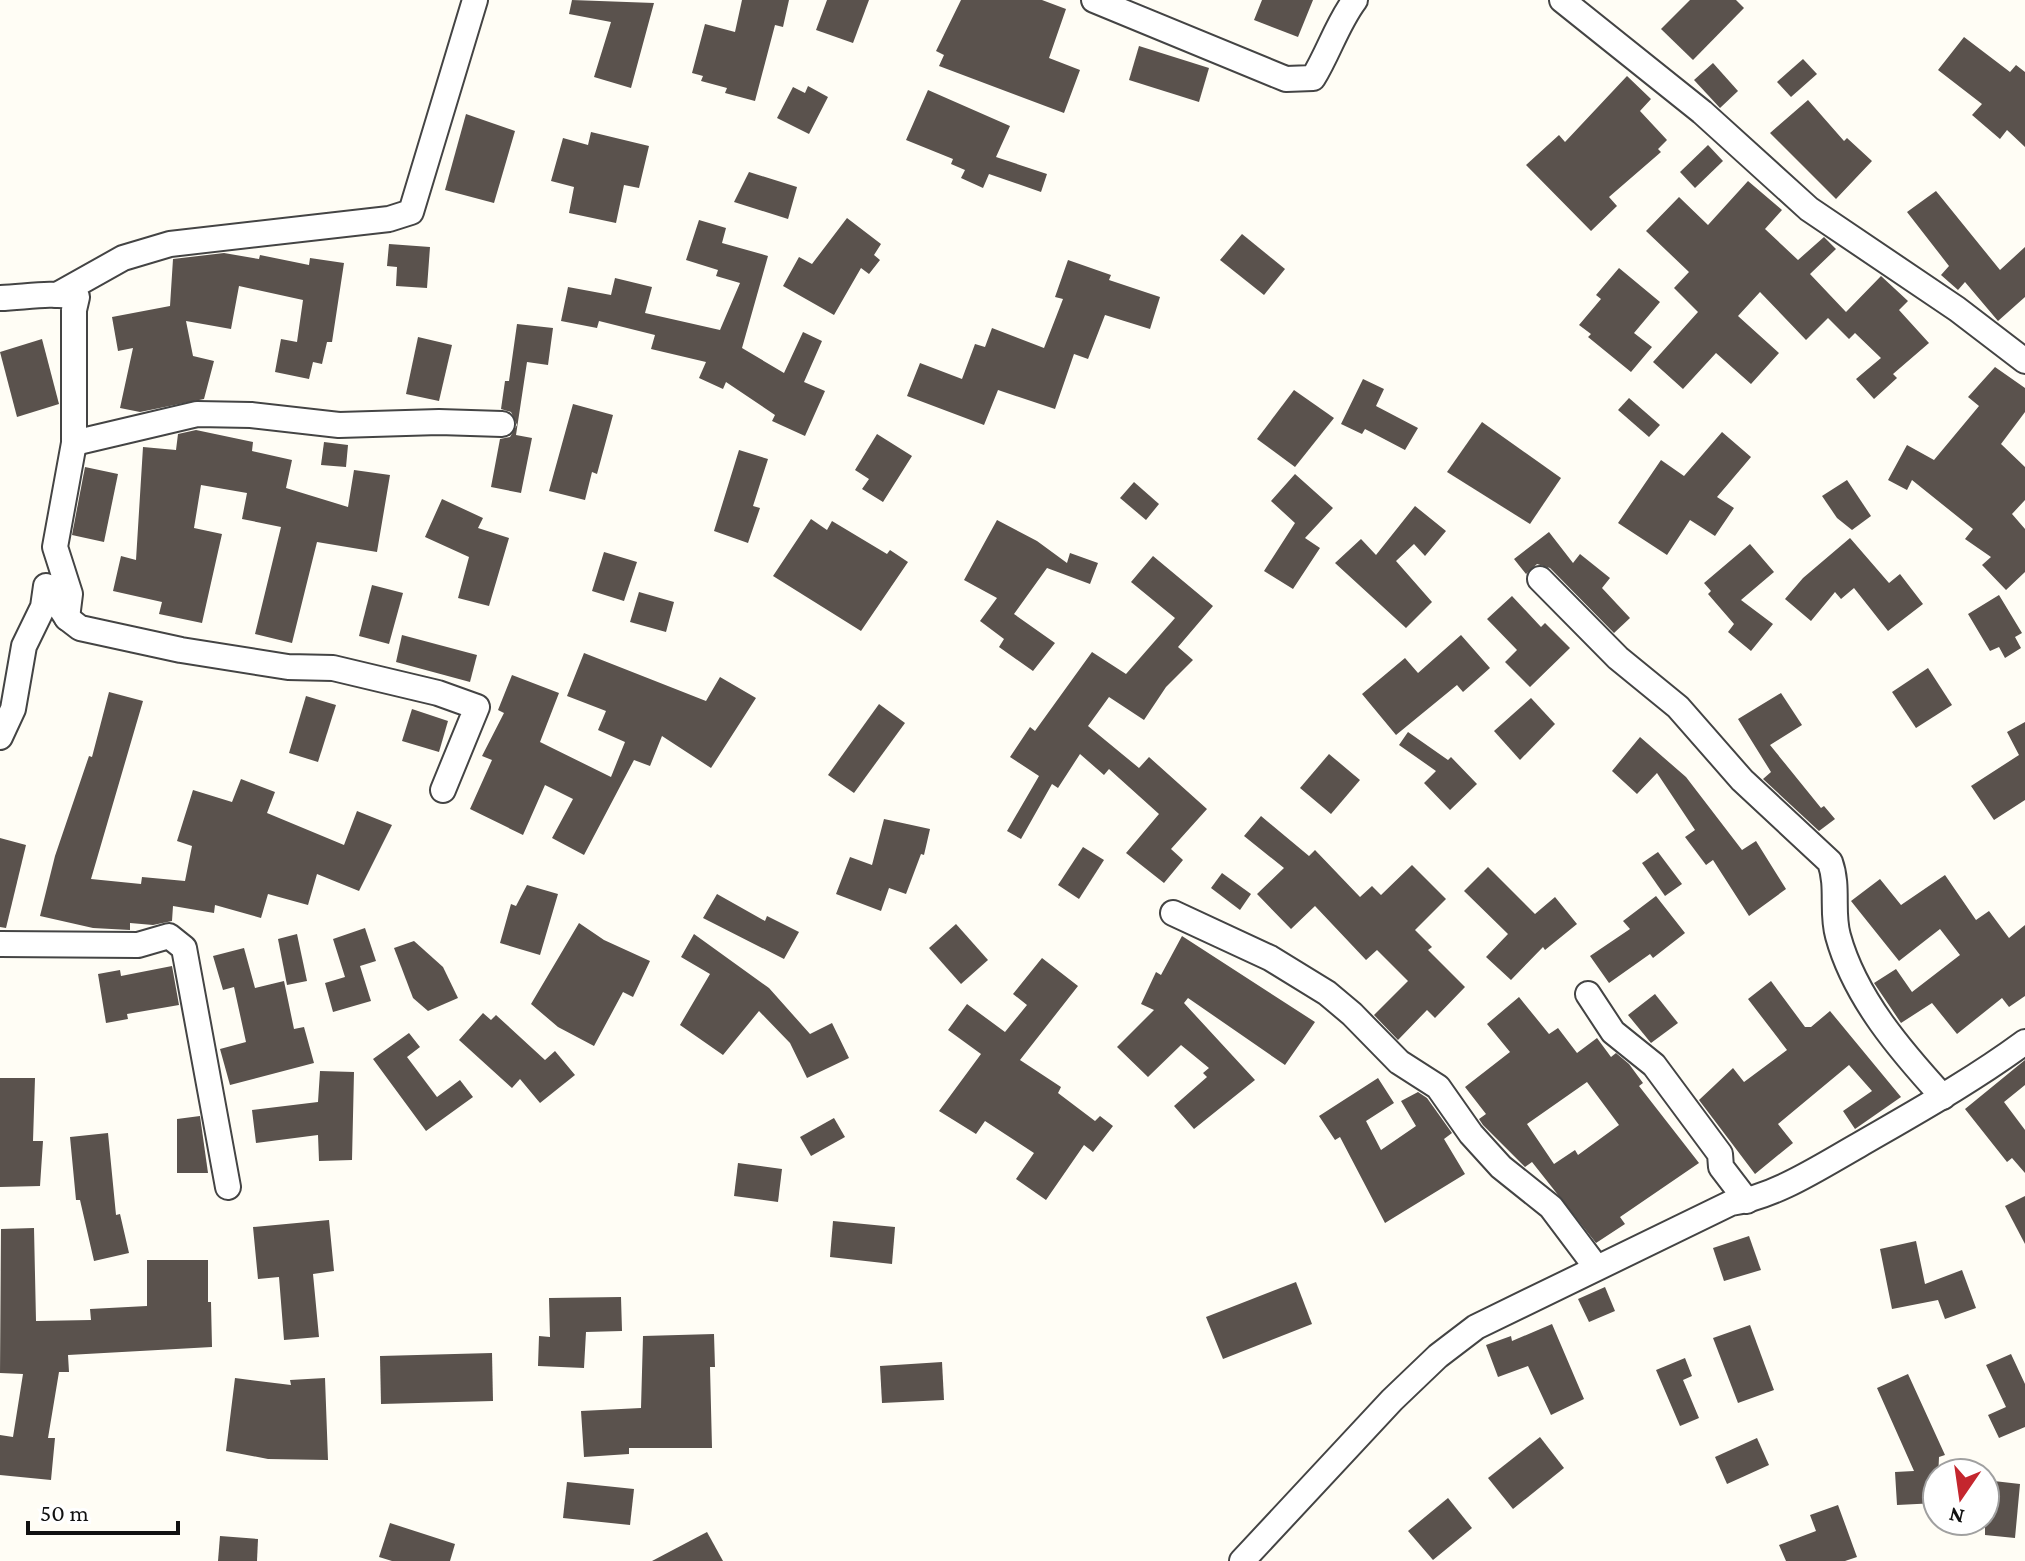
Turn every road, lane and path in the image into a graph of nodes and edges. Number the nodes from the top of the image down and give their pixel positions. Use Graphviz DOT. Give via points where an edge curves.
graph roads {
  1 [pos="475,0"];
  2 [pos="1094,0"];
  3 [pos="1355,0"];
  4 [pos="1562,0"];
  5 [pos="57,295"];
  6 [pos="0,298"];
  7 [pos="2025,361"];
  8 [pos="502,424"];
  9 [pos="74,443"];
  10 [pos="1540,579"];
  11 [pos="67,618"];
  12 [pos="0,737"];
  13 [pos="443,790"];
  14 [pos="1173,913"];
  15 [pos="0,944"];
  16 [pos="1588,994"];
  17 [pos="2025,1042"];
  18 [pos="1943,1097"];
  19 [pos="228,1187"];
  20 [pos="1747,1201"];
  21 [pos="1596,1267"];
  22 [pos="1242,1561"];
  1 -- 5 [label="street" via="411,212 389,219 170,244 123,258"];
  2 -- 3 [label="street" via="1286,79 1313,78"];
  4 -- 7 [label="street" via="1702,112 1809,209"];
  5 -- 6 [label="street"];
  5 -- 9 [label="street" via="77,297"];
  8 -- 9 [label="street" via="339,425 197,414"];
  9 -- 11 [label="street" via="55,547 70,594"];
  10 -- 18 [label="street" via="1618,658 1678,707 1742,780 1830,862 1844,952 1902,1052"];
  11 -- 12 [label="street" via="46,586 43,607 24,646 13,709"];
  11 -- 13 [label="street" via="80,628 181,650 288,667 333,668 477,707"];
  14 -- 21 [label="street" via="1270,958 1344,1007 1399,1062 1438,1087 1471,1134 1501,1167 1551,1207"];
  15 -- 19 [label="street" via="138,945 169,936 184,948"];
  16 -- 20 [label="street" via="1613,1032 1654,1065 1720,1154 1721,1167"];
  17 -- 18 [label="street"];
  18 -- 20 [label="street" via="1817,1169"];
  20 -- 21 [label="street" via="1731,1203"];
  21 -- 22 [label="street" via="1476,1327 1438,1356"];
}
